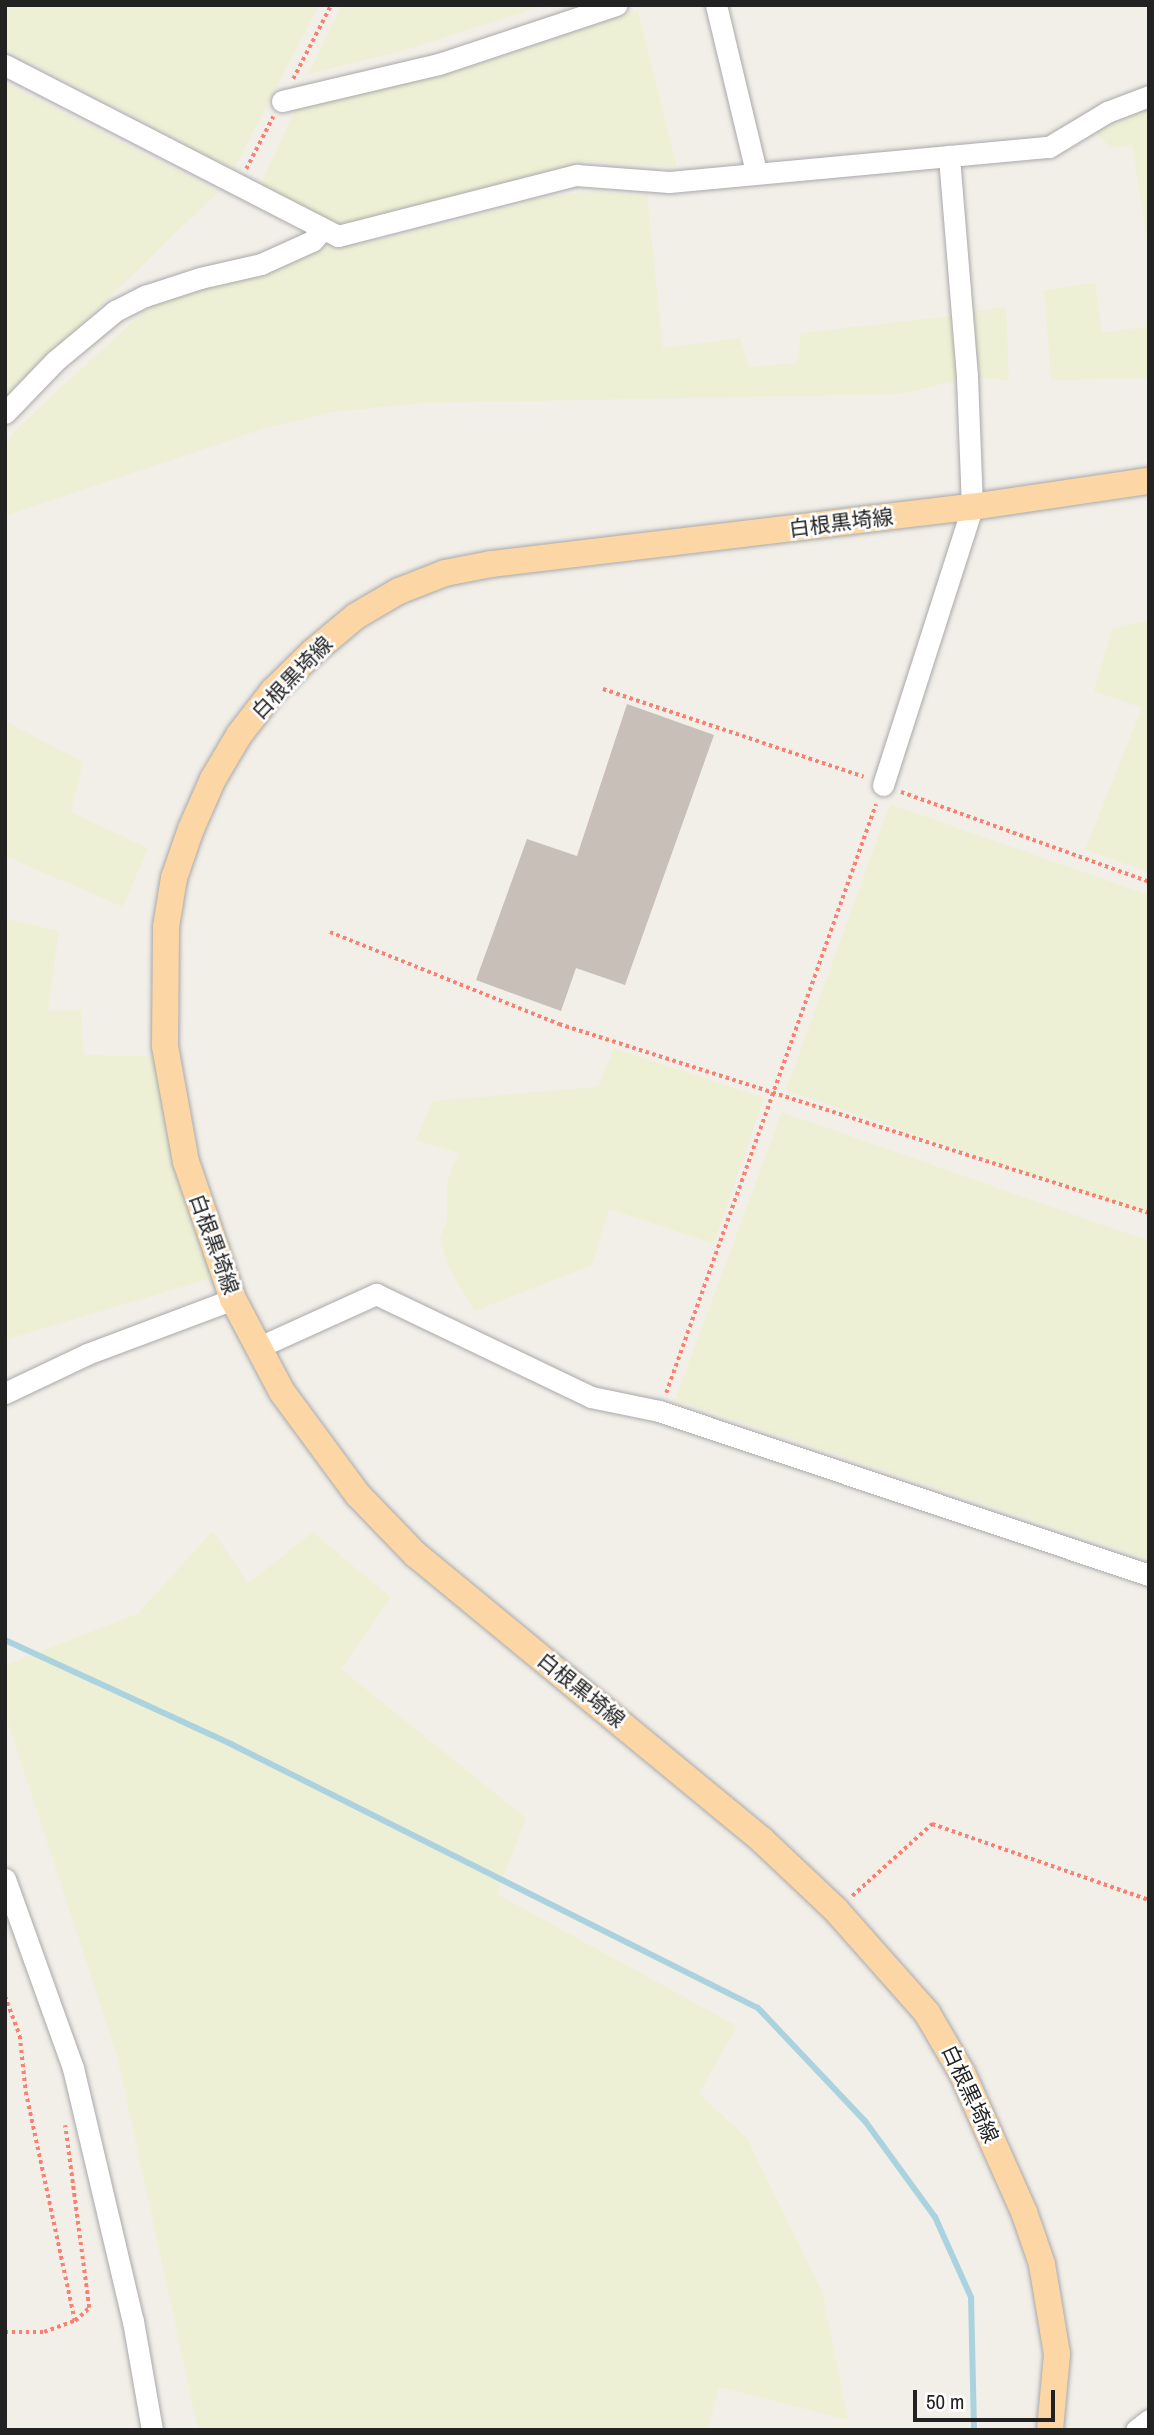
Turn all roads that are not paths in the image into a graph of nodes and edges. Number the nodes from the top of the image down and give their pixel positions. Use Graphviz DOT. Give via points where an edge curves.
graph roads {
  1 [pos="616,5"];
  2 [pos="716,5"];
  3 [pos="5,65"];
  4 [pos="1149,96"];
  5 [pos="282,101"];
  6 [pos="949,156"];
  7 [pos="756,172"];
  8 [pos="323,229"];
  9 [pos="5,412"];
  10 [pos="1149,481"];
  11 [pos="972,507"];
  12 [pos="883,785"];
  13 [pos="233,1299"];
  14 [pos="257,1348"];
  15 [pos="5,1393"];
  16 [pos="1149,1574"];
  17 [pos="5,1879"];
  18 [pos="1149,2420"];
  19 [pos="152,2430"];
  20 [pos="1050,2430"];
  21 [pos="1136,2430"];
  1 -- 5 [label="street" via="439,64"];
  2 -- 7 [label="street"];
  3 -- 8 [label="street"];
  4 -- 6 [label="street" via="1107,111 1049,147"];
  6 -- 7 [label="street"];
  6 -- 11 [label="street" via="967,376"];
  7 -- 8 [label="street" via="669,182 576,175 376,230 338,236"];
  8 -- 9 [label="street" via="312,241 261,264 167,289 115,312 55,361"];
  10 -- 11 [label="main road, 白根黒埼線"];
  11 -- 12 [label="street"];
  11 -- 13 [label="main road, 白根黒埼線" via="445,573 399,591 356,616 273,691 213,779 174,878 166,927 165,1046 172,1101 190,1175"];
  13 -- 14 [label="main road, 白根黒埼線"];
  13 -- 15 [label="street" via="87,1354"];
  14 -- 16 [label="street" via="376,1294 591,1397 659,1412"];
  14 -- 20 [label="main road, 白根黒埼線" via="328,1459 416,1555 762,1840 836,1910 927,2013 946,2042 1024,2212 1052,2309 1057,2354"];
  17 -- 19 [label="street" via="74,2068 128,2295"];
  18 -- 21 [label="street"];
}
